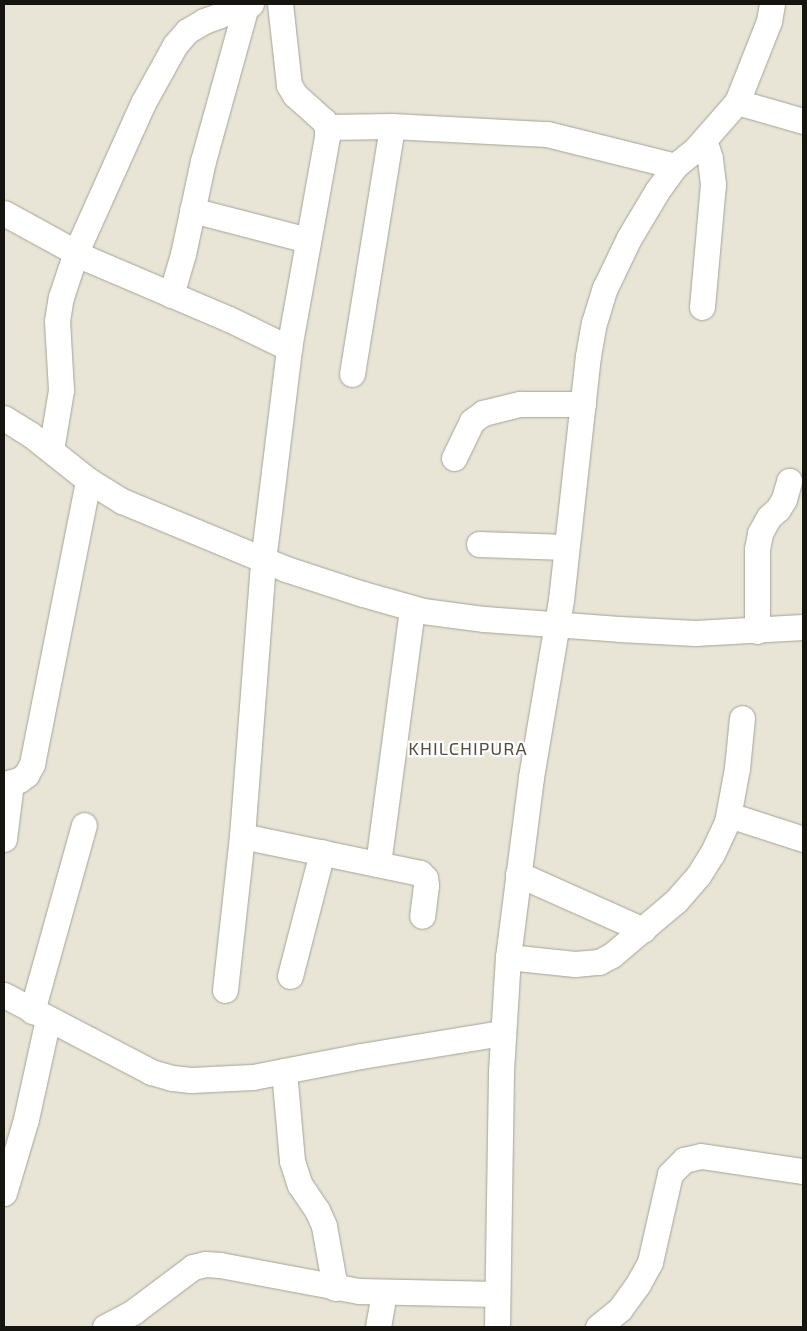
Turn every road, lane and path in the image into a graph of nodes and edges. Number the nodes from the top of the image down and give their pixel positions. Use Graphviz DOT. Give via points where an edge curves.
graph roads {
  1 [pos="280,4"];
  2 [pos="772,4"];
  3 [pos="248,5"];
  4 [pos="737,102"];
  5 [pos="803,121"];
  6 [pos="392,126"];
  7 [pos="327,127"];
  8 [pos="704,140"];
  9 [pos="675,166"];
  10 [pos="192,210"];
  11 [pos="4,213"];
  12 [pos="308,240"];
  13 [pos="76,252"];
  14 [pos="171,295"];
  15 [pos="702,307"];
  16 [pos="289,348"];
  17 [pos="352,374"];
  18 [pos="583,404"];
  19 [pos="4,418"];
  20 [pos="51,450"];
  21 [pos="454,458"];
  22 [pos="88,480"];
  23 [pos="789,481"];
  24 [pos="479,544"];
  25 [pos="566,547"];
  26 [pos="263,561"];
  27 [pos="412,608"];
  28 [pos="557,625"];
  29 [pos="803,627"];
  30 [pos="757,631"];
  31 [pos="742,718"];
  32 [pos="7,784"];
  33 [pos="729,815"];
  34 [pos="84,825"];
  35 [pos="242,836"];
  36 [pos="803,838"];
  37 [pos="4,840"];
  38 [pos="322,852"];
  39 [pos="378,864"];
  40 [pos="518,874"];
  41 [pos="422,916"];
  42 [pos="643,930"];
  43 [pos="508,957"];
  44 [pos="290,976"];
  45 [pos="225,990"];
  46 [pos="4,995"];
  47 [pos="40,1015"];
  48 [pos="502,1033"];
  49 [pos="284,1071"];
  50 [pos="803,1171"];
  51 [pos="4,1193"];
  52 [pos="335,1288"];
  53 [pos="384,1293"];
  54 [pos="497,1294"];
  55 [pos="105,1327"];
  56 [pos="378,1327"];
  57 [pos="497,1327"];
  58 [pos="598,1327"];
  1 -- 7 [label="street" via="289,85"];
  2 -- 4 [label="street" via="769,21"];
  3 -- 10 [label="street"];
  3 -- 13 [label="street" via="204,21 175,45 143,103"];
  4 -- 5 [label="street"];
  4 -- 8 [label="street"];
  6 -- 7 [label="street"];
  6 -- 9 [label="street" via="547,134"];
  6 -- 17 [label="street"];
  7 -- 12 [label="street"];
  8 -- 9 [label="street"];
  8 -- 15 [label="street" via="713,184"];
  9 -- 18 [label="street" via="629,238 605,288 588,356"];
  10 -- 12 [label="street"];
  10 -- 14 [label="street"];
  11 -- 13 [label="street"];
  12 -- 16 [label="street"];
  13 -- 14 [label="street"];
  13 -- 20 [label="street" via="61,297 57,321 61,390"];
  14 -- 16 [label="street"];
  16 -- 26 [label="street"];
  18 -- 21 [label="street" via="520,404 483,413 472,421"];
  18 -- 25 [label="street"];
  19 -- 20 [label="street"];
  20 -- 22 [label="street"];
  22 -- 26 [label="street" via="122,502"];
  22 -- 32 [label="street" via="32,764 26,775"];
  23 -- 30 [label="street" via="784,500 760,533 757,549"];
  24 -- 25 [label="street"];
  25 -- 28 [label="street"];
  26 -- 27 [label="street"];
  26 -- 35 [label="street"];
  27 -- 28 [label="street" via="484,619"];
  27 -- 39 [label="street"];
  28 -- 30 [label="street" via="695,633"];
  28 -- 40 [label="street"];
  29 -- 30 [label="street"];
  31 -- 33 [label="street"];
  32 -- 37 [label="street"];
  33 -- 36 [label="street"];
  33 -- 42 [label="street" via="712,854 698,876"];
  34 -- 47 [label="street"];
  35 -- 38 [label="street"];
  35 -- 45 [label="street"];
  38 -- 39 [label="street"];
  38 -- 44 [label="street"];
  39 -- 41 [label="street" via="420,873 425,878"];
  40 -- 42 [label="street"];
  40 -- 43 [label="street"];
  42 -- 43 [label="street" via="612,955 594,963"];
  43 -- 48 [label="street"];
  46 -- 47 [label="street"];
  47 -- 49 [label="street" via="151,1072 172,1078 226,1080"];
  47 -- 51 [label="street" via="26,1119"];
  48 -- 49 [label="street"];
  48 -- 54 [label="street"];
  49 -- 52 [label="street" via="292,1161 300,1185 324,1226"];
  50 -- 58 [label="street" via="701,1156 684,1160 670,1174 650,1262 620,1309"];
  52 -- 53 [label="street"];
  52 -- 55 [label="street" via="205,1264 192,1268 133,1312"];
  53 -- 54 [label="street"];
  53 -- 56 [label="street"];
  54 -- 57 [label="street"];
}
